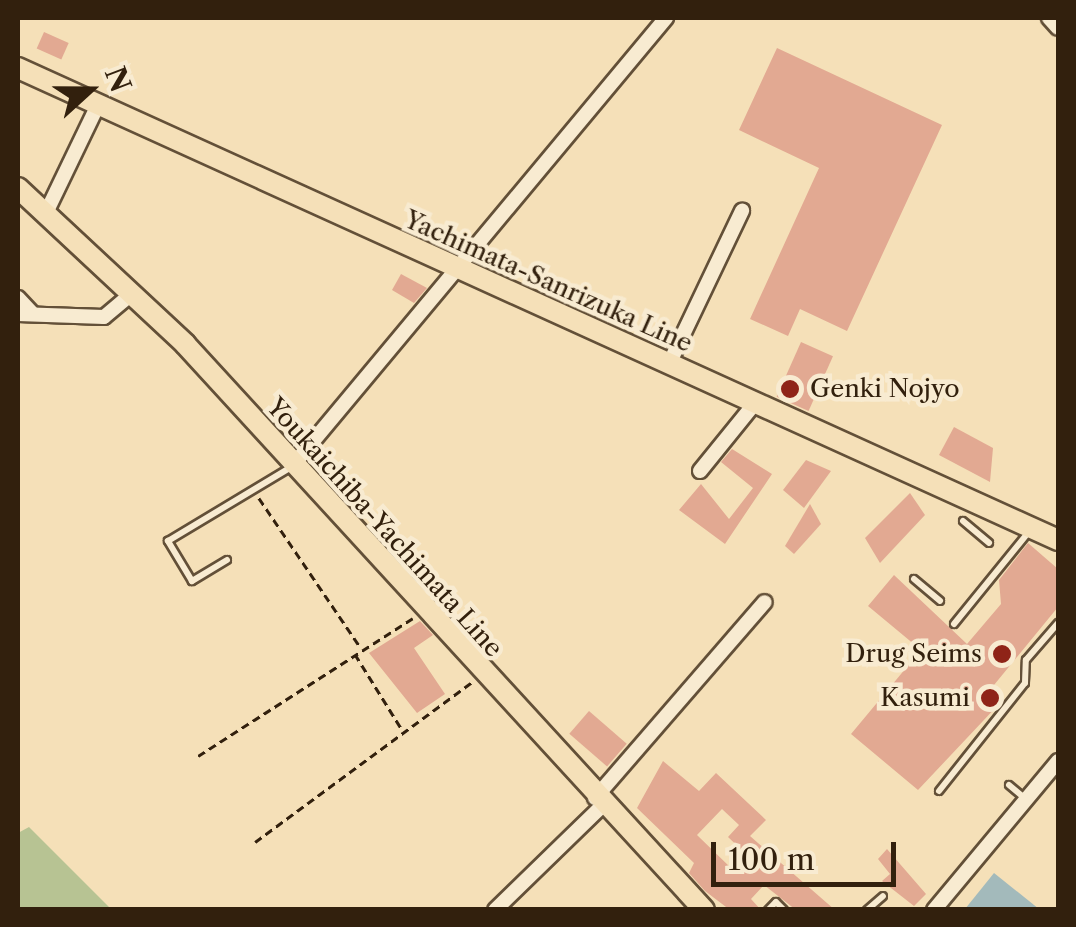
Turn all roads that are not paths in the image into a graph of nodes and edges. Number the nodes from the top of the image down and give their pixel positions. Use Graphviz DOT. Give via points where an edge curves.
graph roads {
  1 [pos="666,18"];
  2 [pos="1049,18"];
  3 [pos="1058,28"];
  4 [pos="18,68"];
  5 [pos="98,105"];
  6 [pos="18,188"];
  7 [pos="742,212"];
  8 [pos="45,215"];
  9 [pos="457,268"];
  10 [pos="130,295"];
  11 [pos="18,298"];
  12 [pos="25,314"];
  13 [pos="669,364"];
  14 [pos="756,403"];
  15 [pos="294,464"];
  16 [pos="700,472"];
  17 [pos="969,513"];
  18 [pos="1032,528"];
  19 [pos="1058,540"];
  20 [pos="989,543"];
  21 [pos="228,560"];
  22 [pos="914,579"];
  23 [pos="940,601"];
  24 [pos="765,602"];
  25 [pos="1058,623"];
  26 [pos="954,624"];
  27 [pos="1058,761"];
  28 [pos="1009,785"];
  29 [pos="939,791"];
  30 [pos="1028,800"];
  31 [pos="599,802"];
  32 [pos="883,896"];
  33 [pos="495,910"];
  34 [pos="704,910"];
  35 [pos="768,910"];
  36 [pos="784,910"];
  37 [pos="866,910"];
  38 [pos="934,910"];
  1 -- 9 [label="street"];
  2 -- 3 [label="street"];
  4 -- 5 [label="main road, Yachimata-Sanrizuka Line"];
  5 -- 8 [label="street"];
  5 -- 9 [label="main road, Yachimata-Sanrizuka Line"];
  6 -- 8 [label="main road, Youkaichiba-Yachimata Line"];
  7 -- 13 [label="street"];
  8 -- 10 [label="main road, Youkaichiba-Yachimata Line"];
  9 -- 13 [label="main road, Yachimata-Sanrizuka Line"];
  9 -- 15 [label="street"];
  10 -- 12 [label="street" via="104,316"];
  10 -- 15 [label="main road, Youkaichiba-Yachimata Line"];
  11 -- 12 [label="street"];
  13 -- 14 [label="main road, Yachimata-Sanrizuka Line"];
  14 -- 16 [label="street"];
  14 -- 17 [label="main road, Yachimata-Sanrizuka Line"];
  15 -- 21 [label="lane" via="168,541 192,581"];
  15 -- 31 [label="main road, Youkaichiba-Yachimata Line"];
  17 -- 18 [label="main road, Yachimata-Sanrizuka Line"];
  17 -- 20 [label="lane"];
  18 -- 19 [label="main road, Yachimata-Sanrizuka Line"];
  18 -- 26 [label="lane"];
  22 -- 23 [label="lane"];
  24 -- 31 [label="street"];
  25 -- 29 [label="lane" via="1026,660 1025,683"];
  27 -- 30 [label="street"];
  28 -- 30 [label="lane"];
  30 -- 38 [label="street"];
  31 -- 33 [label="street"];
  31 -- 34 [label="main road, Youkaichiba-Yachimata Line"];
  32 -- 37 [label="lane"];
  35 -- 36 [label="lane" via="776,902"];
}
